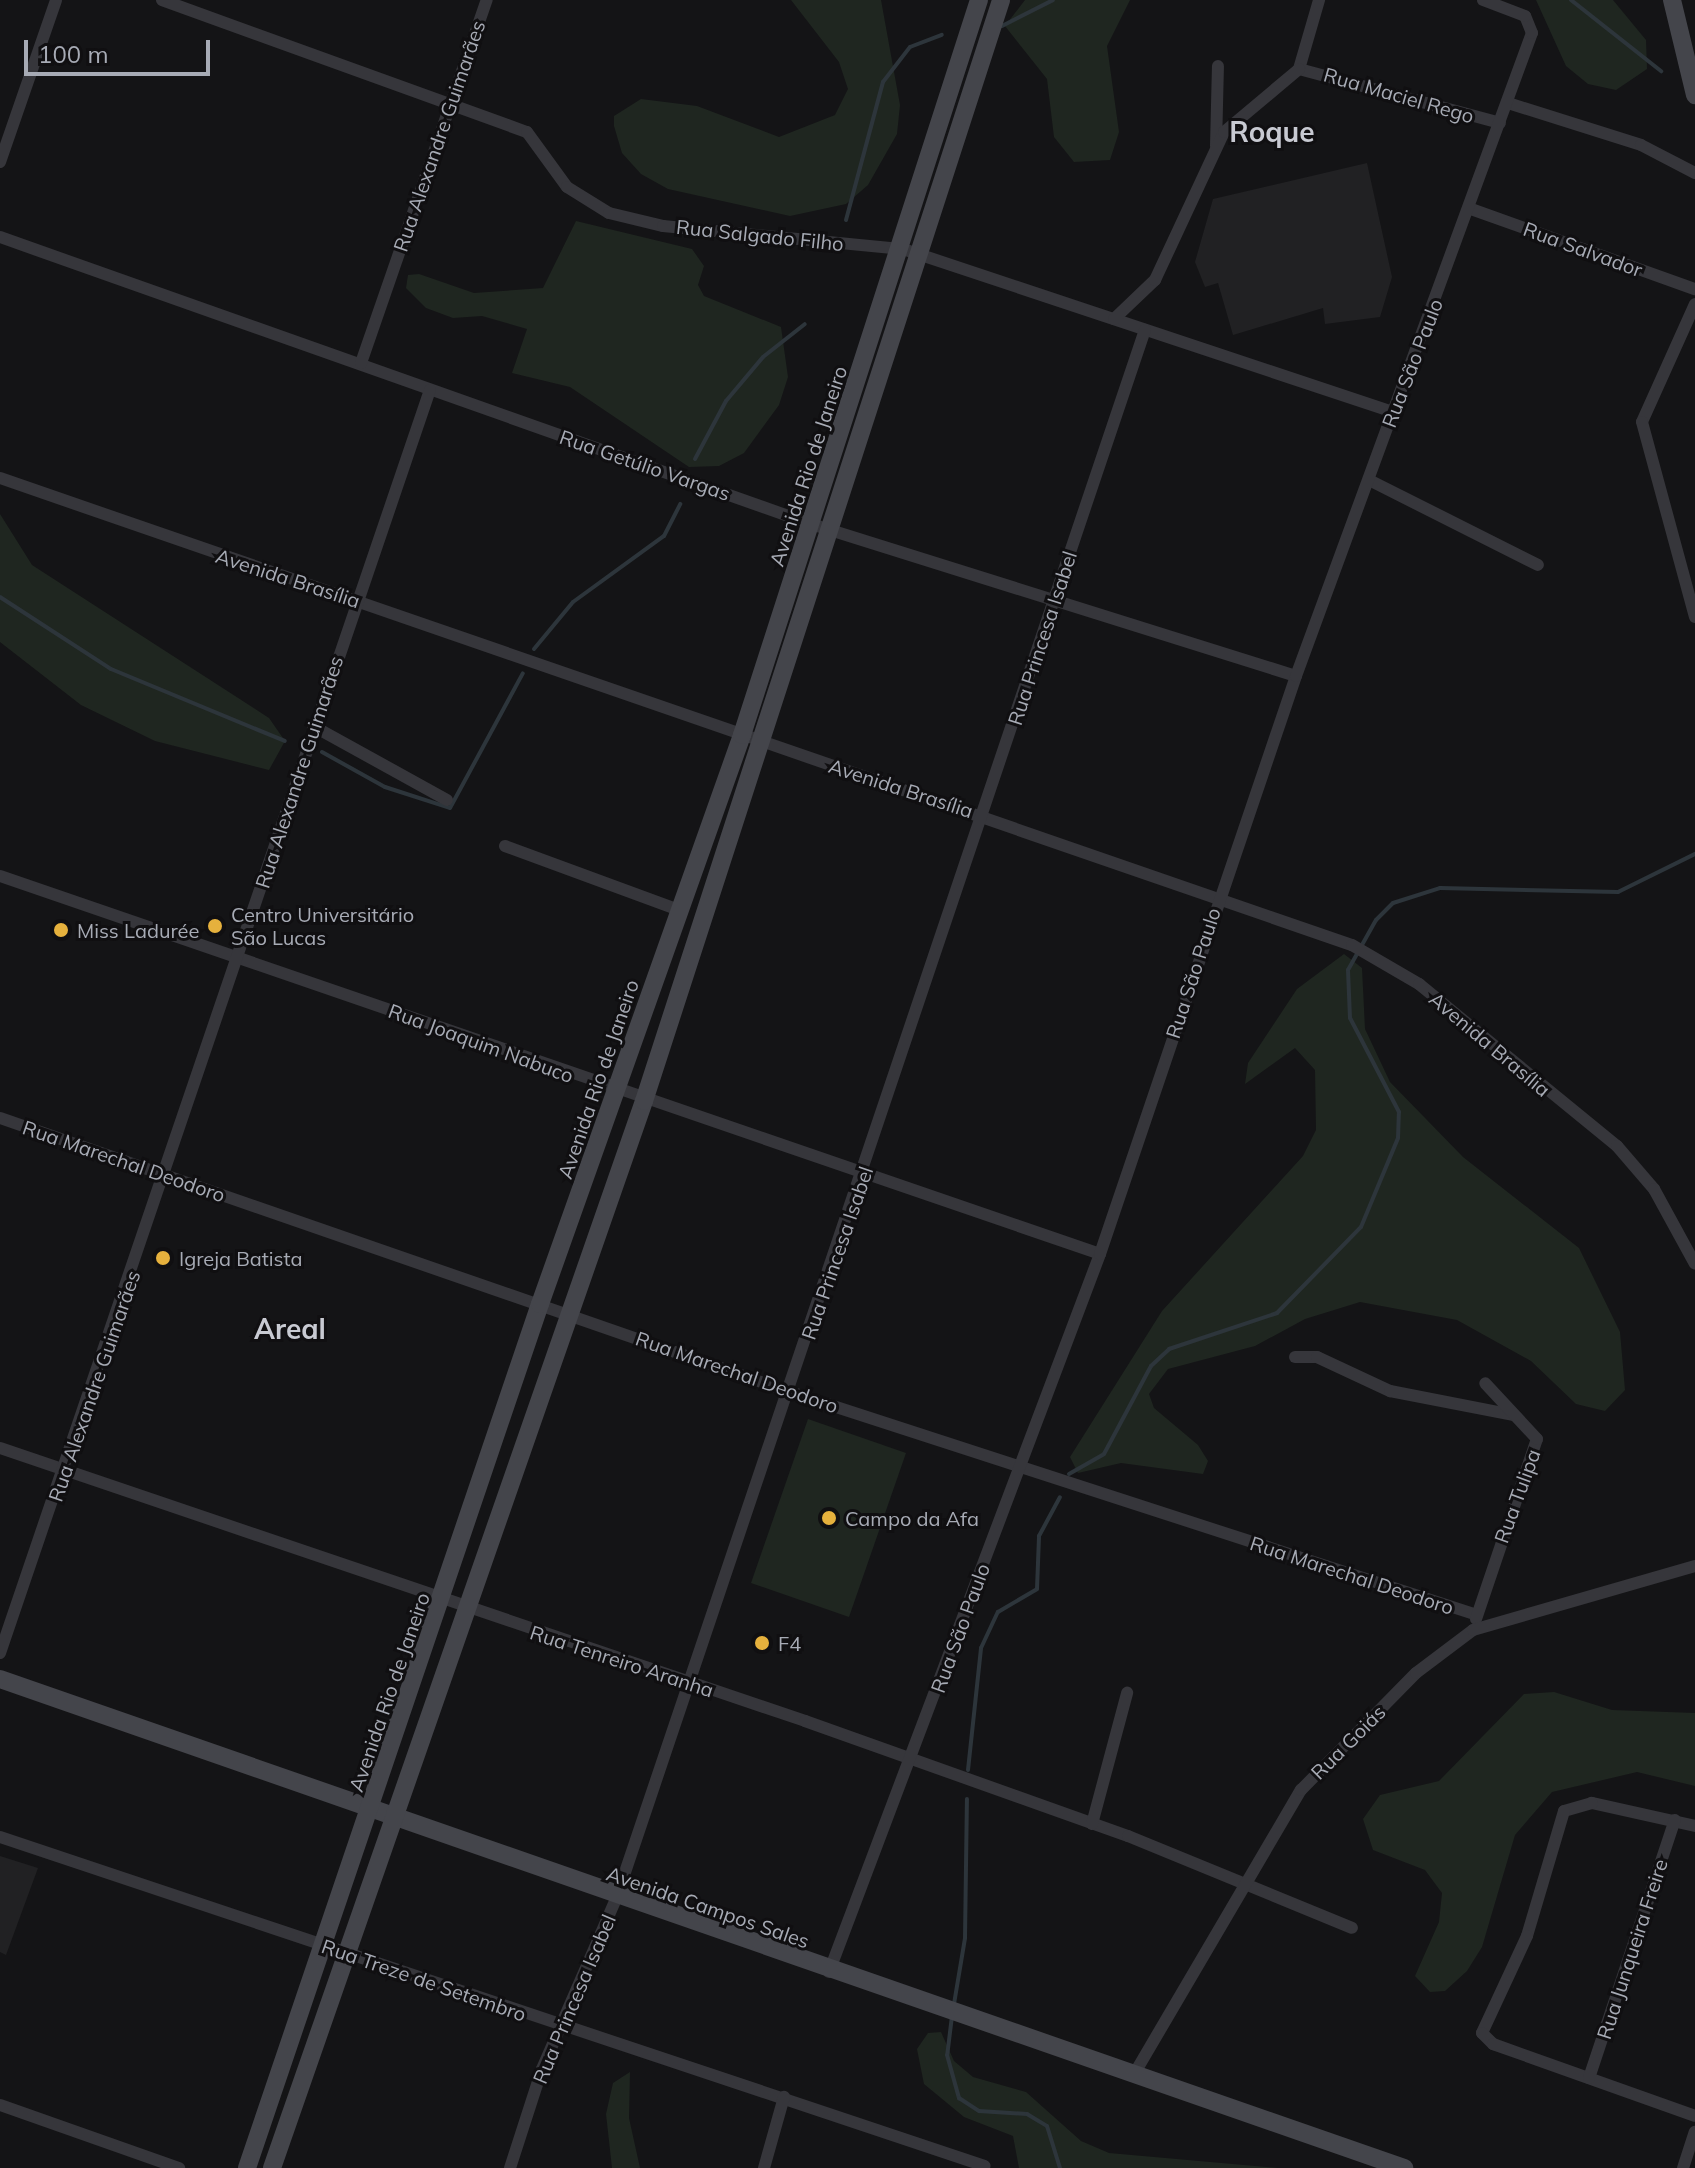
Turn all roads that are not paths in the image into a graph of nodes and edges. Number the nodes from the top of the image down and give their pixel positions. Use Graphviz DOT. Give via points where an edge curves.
graph roads {
  1 [pos="56,0"];
  2 [pos="162,0"];
  3 [pos="487,0"];
  4 [pos="979,0"];
  5 [pos="1001,0"];
  6 [pos="1319,0"];
  7 [pos="1483,0"];
  8 [pos="1672,0"];
  9 [pos="1218,66"];
  10 [pos="1299,69"];
  11 [pos="1695,95"];
  12 [pos="450,103"];
  13 [pos="1508,103"];
  14 [pos="1500,123"];
  15 [pos="1216,146"];
  16 [pos="0,162"];
  17 [pos="1695,173"];
  18 [pos="1471,209"];
  19 [pos="0,237"];
  20 [pos="912,252"];
  21 [pos="1695,289"];
  22 [pos="1695,304"];
  23 [pos="1114,319"];
  24 [pos="1145,330"];
  25 [pos="361,363"];
  26 [pos="430,390"];
  27 [pos="1393,412"];
  28 [pos="0,478"];
  29 [pos="1369,480"];
  30 [pos="811,524"];
  31 [pos="833,531"];
  32 [pos="1538,565"];
  33 [pos="1056,597"];
  34 [pos="356,601"];
  35 [pos="1695,617"];
  36 [pos="1296,676"];
  37 [pos="313,726"];
  38 [pos="742,735"];
  39 [pos="763,742"];
  40 [pos="447,800"];
  41 [pos="984,815"];
  42 [pos="505,846"];
  43 [pos="0,876"];
  44 [pos="1218,895"];
  45 [pos="679,910"];
  46 [pos="239,955"];
  47 [pos="618,1093"];
  48 [pos="644,1101"];
  49 [pos="0,1118"];
  50 [pos="167,1175"];
  51 [pos="863,1175"];
  52 [pos="1100,1254"];
  53 [pos="1695,1264"];
  54 [pos="540,1304"];
  55 [pos="566,1313"];
  56 [pos="1295,1357"];
  57 [pos="1485,1383"];
  58 [pos="790,1392"];
  59 [pos="1513,1415"];
  60 [pos="0,1448"];
  61 [pos="1017,1468"];
  62 [pos="65,1470"];
  63 [pos="1695,1566"];
  64 [pos="443,1603"];
  65 [pos="467,1611"];
  66 [pos="1477,1615"];
  67 [pos="1473,1630"];
  68 [pos="0,1653"];
  69 [pos="0,1679"];
  70 [pos="687,1681"];
  71 [pos="1127,1693"];
  72 [pos="913,1760"];
  73 [pos="370,1813"];
  74 [pos="1675,1820"];
  75 [pos="393,1821"];
  76 [pos="1092,1824"];
  77 [pos="1695,1826"];
  78 [pos="0,1837"];
  79 [pos="1241,1881"];
  80 [pos="616,1899"];
  81 [pos="1352,1928"];
  82 [pos="326,1946"];
  83 [pos="348,1954"];
  84 [pos="829,1972"];
  85 [pos="560,2026"];
  86 [pos="1133,2076"];
  87 [pos="1589,2078"];
  88 [pos="784,2097"];
  89 [pos="0,2105"];
  90 [pos="1695,2116"];
  91 [pos="1695,2132"];
  92 [pos="985,2166"];
  93 [pos="179,2168"];
  94 [pos="247,2168"];
  95 [pos="272,2168"];
  96 [pos="510,2168"];
  97 [pos="764,2168"];
  98 [pos="1404,2168"];
  99 [pos="1683,2168"];
  1 -- 16 [label="street"];
  2 -- 12 [label="street, Rua Salgado Filho"];
  3 -- 12 [label="street, Rua Alexandre Guimarães"];
  4 -- 20 [label="main road, Avenida Rio de Janeiro"];
  5 -- 20 [label="main road, Avenida Rio de Janeiro"];
  6 -- 10 [label="street"];
  7 -- 13 [label="street, Rua São Paulo" via="1525,16 1532,26"];
  8 -- 11 [label="main road"];
  9 -- 15 [label="street"];
  10 -- 14 [label="street, Rua Maciel Rego"];
  10 -- 15 [label="street" via="1247,107"];
  12 -- 20 [label="street, Rua Salgado Filho" via="527,132 567,187 609,213 663,226"];
  12 -- 25 [label="street, Rua Alexandre Guimarães"];
  13 -- 14 [label="street, Rua São Paulo"];
  13 -- 17 [label="street" via="1641,145"];
  14 -- 18 [label="street, Rua São Paulo"];
  15 -- 23 [label="street" via="1155,280"];
  18 -- 21 [label="street, Rua Salvador"];
  18 -- 27 [label="street, Rua São Paulo"];
  19 -- 25 [label="street, Rua Getúlio Vargas"];
  20 -- 23 [label="street, Rua Salgado Filho"];
  20 -- 30 [label="main road, Avenida Rio de Janeiro"];
  20 -- 31 [label="main road, Avenida Rio de Janeiro"];
  22 -- 35 [label="street" via="1645,408 1642,433"];
  23 -- 24 [label="street, Rua Salgado Filho"];
  24 -- 27 [label="street, Rua Salgado Filho"];
  24 -- 33 [label="street, Rua Princesa Isabel"];
  25 -- 26 [label="street, Rua Getúlio Vargas"];
  26 -- 30 [label="street, Rua Getúlio Vargas"];
  26 -- 34 [label="street, Rua Alexandre Guimarães"];
  27 -- 29 [label="street, Rua São Paulo"];
  28 -- 34 [label="street, Avenida Brasília"];
  29 -- 32 [label="street"];
  29 -- 36 [label="street, Rua São Paulo"];
  30 -- 31 [label="street, Rua Getúlio Vargas"];
  30 -- 38 [label="main road, Avenida Rio de Janeiro"];
  31 -- 33 [label="street, Rua Getúlio Vargas"];
  31 -- 39 [label="main road, Avenida Rio de Janeiro"];
  33 -- 36 [label="street, Rua Getúlio Vargas"];
  33 -- 41 [label="street, Rua Princesa Isabel"];
  34 -- 37 [label="street, Rua Alexandre Guimarães"];
  34 -- 38 [label="street, Avenida Brasília"];
  36 -- 44 [label="street, Rua São Paulo"];
  37 -- 40 [label="street"];
  37 -- 46 [label="street, Rua Alexandre Guimarães"];
  38 -- 39 [label="street, Avenida Brasília"];
  38 -- 45 [label="main road, Avenida Rio de Janeiro"];
  39 -- 41 [label="street, Avenida Brasília"];
  39 -- 48 [label="main road, Avenida Rio de Janeiro"];
  41 -- 44 [label="street, Avenida Brasília"];
  41 -- 51 [label="street, Rua Princesa Isabel"];
  42 -- 45 [label="street"];
  43 -- 46 [label="street, Rua Joaquim Nabuco"];
  44 -- 52 [label="street, Rua São Paulo"];
  44 -- 53 [label="street, Avenida Brasília" via="1352,945 1419,984 1617,1146 1654,1189"];
  45 -- 47 [label="main road, Avenida Rio de Janeiro"];
  46 -- 47 [label="street, Rua Joaquim Nabuco"];
  46 -- 50 [label="street, Rua Alexandre Guimarães"];
  47 -- 48 [label="street, Rua Joaquim Nabuco"];
  47 -- 54 [label="main road, Avenida Rio de Janeiro"];
  48 -- 51 [label="street, Rua Joaquim Nabuco"];
  48 -- 55 [label="main road, Avenida Rio de Janeiro"];
  49 -- 50 [label="street, Rua Marechal Deodoro"];
  50 -- 54 [label="street, Rua Marechal Deodoro"];
  50 -- 62 [label="street, Rua Alexandre Guimarães"];
  51 -- 52 [label="street, Rua Joaquim Nabuco"];
  51 -- 58 [label="street, Rua Princesa Isabel"];
  52 -- 61 [label="street, Rua São Paulo"];
  54 -- 55 [label="street, Rua Marechal Deodoro"];
  54 -- 64 [label="main road, Avenida Rio de Janeiro"];
  55 -- 58 [label="street, Rua Marechal Deodoro"];
  55 -- 65 [label="main road, Avenida Rio de Janeiro"];
  56 -- 59 [label="street" via="1317,1357 1390,1391"];
  57 -- 59 [label="street, Rua Tulipa"];
  58 -- 61 [label="street, Rua Marechal Deodoro"];
  58 -- 70 [label="street, Rua Princesa Isabel"];
  59 -- 66 [label="street, Rua Tulipa" via="1532,1426 1537,1439"];
  60 -- 62 [label="street, Rua Tenreiro Aranha"];
  61 -- 66 [label="street, Rua Marechal Deodoro"];
  61 -- 72 [label="street, Rua São Paulo"];
  62 -- 64 [label="street, Rua Tenreiro Aranha"];
  62 -- 68 [label="street, Rua Alexandre Guimarães"];
  63 -- 67 [label="street, Rua Goiás"];
  64 -- 65 [label="street, Rua Tenreiro Aranha"];
  64 -- 73 [label="main road, Avenida Rio de Janeiro"];
  65 -- 70 [label="street, Rua Tenreiro Aranha"];
  65 -- 75 [label="main road, Avenida Rio de Janeiro"];
  66 -- 67 [label="street, Rua Tulipa"];
  67 -- 79 [label="street, Rua Goiás" via="1336,1750"];
  69 -- 73 [label="main road, Avenida Campos Sales"];
  70 -- 72 [label="street, Rua Tenreiro Aranha"];
  70 -- 80 [label="street, Rua Princesa Isabel"];
  71 -- 76 [label="street"];
  72 -- 76 [label="street, Rua Tenreiro Aranha"];
  72 -- 84 [label="street, Rua São Paulo"];
  73 -- 75 [label="main road, Avenida Campos Sales"];
  73 -- 82 [label="main road, Avenida Rio de Janeiro"];
  74 -- 77 [label="street"];
  74 -- 87 [label="street, Rua Junqueira Freire"];
  74 -- 87 [label="street" via="1592,1803 1567,1808 1554,1828 1527,1936 1485,2022 1484,2039"];
  75 -- 80 [label="main road, Avenida Campos Sales"];
  75 -- 83 [label="main road, Avenida Rio de Janeiro"];
  76 -- 79 [label="street, Rua Tenreiro Aranha"];
  78 -- 82 [label="street, Rua Treze de Setembro"];
  79 -- 81 [label="street, Rua Tenreiro Aranha"];
  79 -- 86 [label="street, Rua Goiás"];
  80 -- 84 [label="main road, Avenida Campos Sales"];
  80 -- 85 [label="street, Rua Princesa Isabel"];
  82 -- 83 [label="street, Rua Treze de Setembro"];
  82 -- 94 [label="main road, Avenida Rio de Janeiro"];
  83 -- 85 [label="street, Rua Treze de Setembro"];
  83 -- 95 [label="main road, Avenida Rio de Janeiro"];
  84 -- 86 [label="main road, Avenida Campos Sales"];
  85 -- 88 [label="street, Rua Treze de Setembro"];
  85 -- 96 [label="street, Rua Princesa Isabel"];
  86 -- 98 [label="main road, Avenida Campos Sales"];
  87 -- 90 [label="street"];
  88 -- 92 [label="street, Rua Treze de Setembro"];
  88 -- 97 [label="street"];
  89 -- 93 [label="street"];
  91 -- 99 [label="street"];
}
